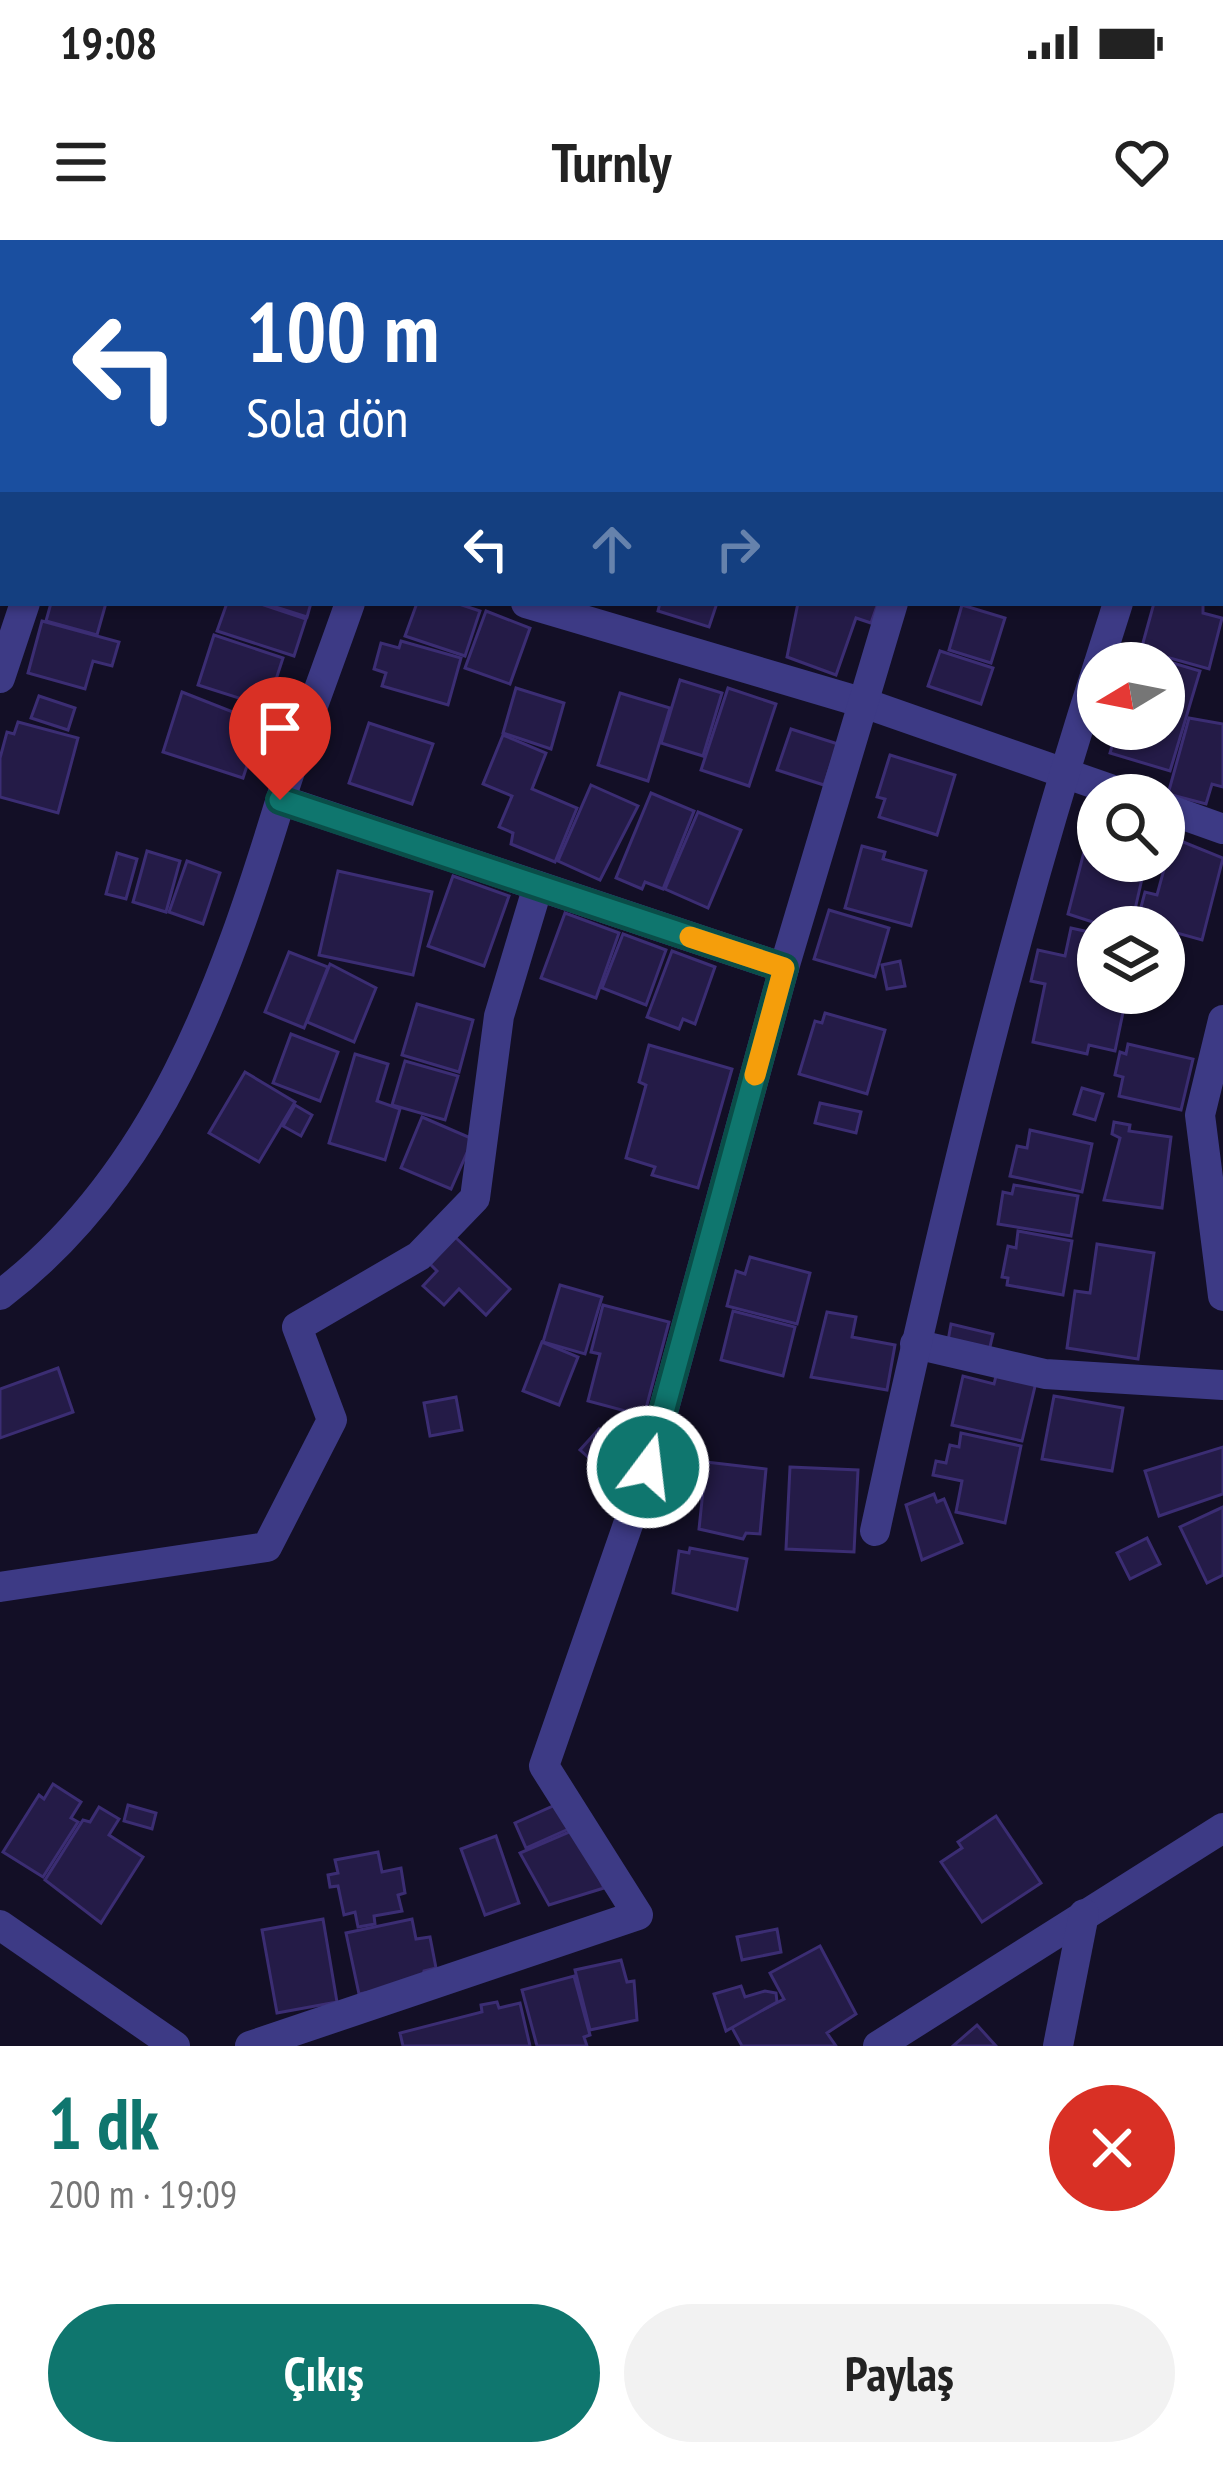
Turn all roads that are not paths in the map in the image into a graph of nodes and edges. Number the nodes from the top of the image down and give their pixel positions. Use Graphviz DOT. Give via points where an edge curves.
graph roads {
  1 [pos="24,606"];
  2 [pos="349,606"];
  3 [pos="536,606"];
  4 [pos="892,606"];
  5 [pos="1117,606"];
  6 [pos="1105,642"];
  7 [pos="0,678"];
  8 [pos="864,703"];
  9 [pos="1077,731"];
  10 [pos="1064,773"];
  11 [pos="1077,778"];
  12 [pos="280,800"];
  13 [pos="1185,815"];
  14 [pos="1223,829"];
  15 [pos="538,886"];
  16 [pos="784,968"];
  17 [pos="1223,1019"];
  18 [pos="0,1295"];
  19 [pos="1223,1296"];
  20 [pos="915,1344"];
  21 [pos="1223,1385"];
  22 [pos="875,1531"];
  23 [pos="0,1587"];
  24 [pos="1223,1828"];
  25 [pos="1084,1914"];
  26 [pos="0,1924"];
  27 [pos="175,2046"];
  28 [pos="250,2046"];
  29 [pos="878,2046"];
  30 [pos="1058,2046"];
  1 -- 7 [label="street"];
  2 -- 12 [label="street"];
  3 -- 8 [label="street"];
  4 -- 8 [label="street"];
  5 -- 6 [label="street"];
  8 -- 10 [label="street"];
  8 -- 16 [label="street"];
  9 -- 10 [label="street"];
  10 -- 11 [label="street"];
  10 -- 20 [label="street"];
  12 -- 15 [label="street"];
  12 -- 18 [label="street" via="250,909 178,1074 122,1170 38,1267"];
  13 -- 14 [label="street"];
  15 -- 16 [label="street"];
  15 -- 23 [label="street" via="499,1016 475,1198 419,1256 297,1327 332,1420 267,1546"];
  16 -- 28 [label="street" via="648,1467 544,1766 638,1915"];
  17 -- 19 [label="street" via="1200,1115"];
  20 -- 21 [label="street" via="1045,1374"];
  20 -- 22 [label="street"];
  24 -- 25 [label="street"];
  25 -- 29 [label="street"];
  25 -- 30 [label="street"];
  26 -- 27 [label="street"];
}
